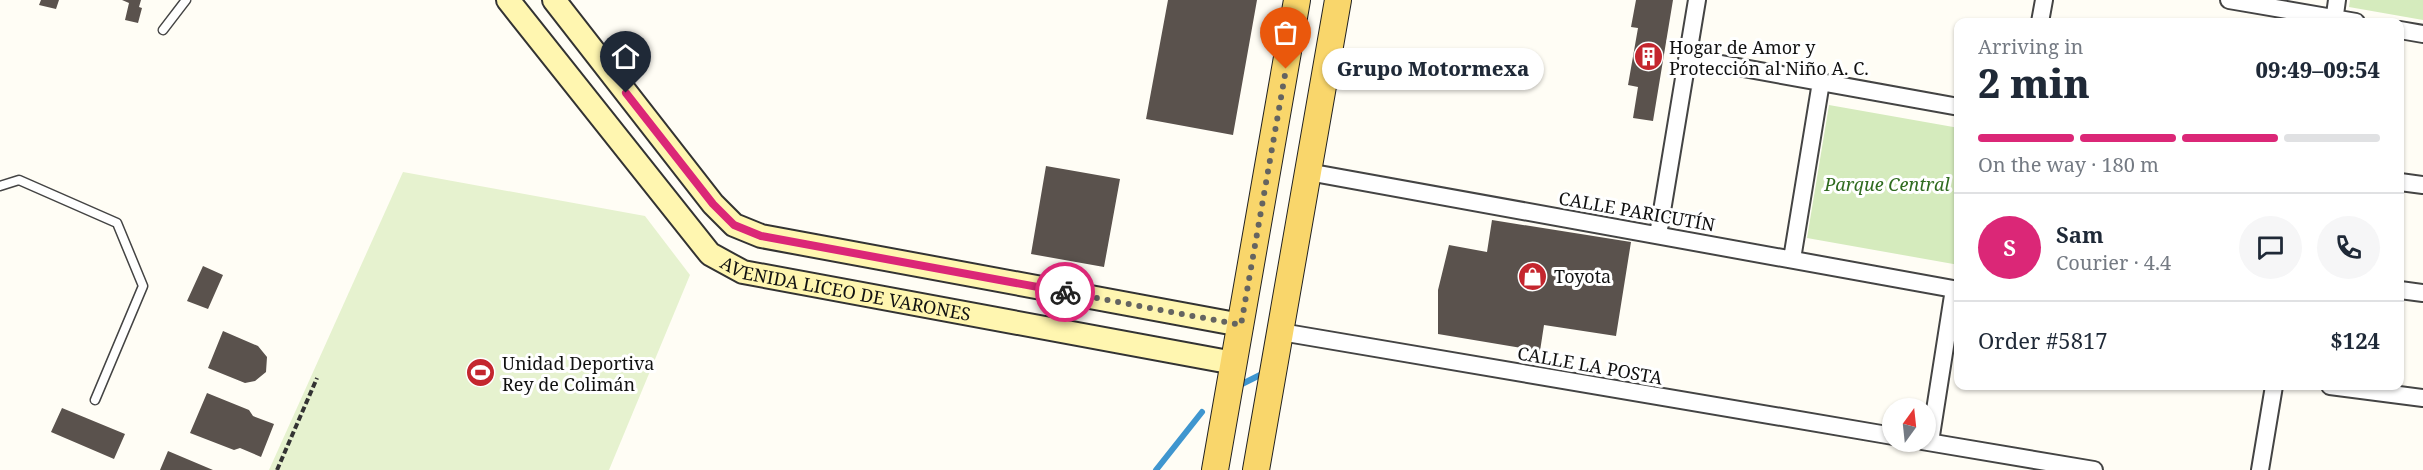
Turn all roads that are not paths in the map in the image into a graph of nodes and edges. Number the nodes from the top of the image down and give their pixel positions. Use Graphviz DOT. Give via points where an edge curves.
graph roads {
  1 [pos="186,0"];
  2 [pos="508,0"];
  3 [pos="554,0"];
  4 [pos="1297,0"];
  5 [pos="1338,0"];
  6 [pos="1697,0"];
  7 [pos="2044,0"];
  8 [pos="2229,0"];
  9 [pos="2337,0"];
  10 [pos="2041,18"];
  11 [pos="2319,18"];
  12 [pos="2334,18"];
  13 [pos="163,30"];
  14 [pos="2404,31"];
  15 [pos="2423,34"];
  16 [pos="1688,58"];
  17 [pos="1821,82"];
  18 [pos="1954,106"];
  19 [pos="1308,172"];
  20 [pos="2404,183"];
  21 [pos="2423,185"];
  22 [pos="0,186"];
  23 [pos="713,204"];
  24 [pos="686,225"];
  25 [pos="1658,235"];
  26 [pos="1792,259"];
  27 [pos="1954,289"];
  28 [pos="2404,291"];
  29 [pos="2423,293"];
  30 [pos="1954,299"];
  31 [pos="1241,325"];
  32 [pos="1281,332"];
  33 [pos="1234,363"];
  34 [pos="2273,390"];
  35 [pos="2361,390"];
  36 [pos="1935,398"];
  37 [pos="2423,398"];
  38 [pos="95,400"];
  39 [pos="1882,434"];
  40 [pos="1936,444"];
  41 [pos="1217,458"];
  42 [pos="1258,462"];
  43 [pos="2094,470"];
  44 [pos="2260,470"];
  1 -- 13 [label="lane"];
  2 -- 24 [label="street, AVENIDA LICEO DE VARONES"];
  3 -- 23 [label="street, AVENIDA LICEO DE VARONES"];
  4 -- 31 [label="main road"];
  5 -- 19 [label="main road"];
  6 -- 16 [label="street"];
  7 -- 10 [label="street"];
  8 -- 11 [label="street"];
  9 -- 12 [label="street"];
  14 -- 15 [label="street"];
  16 -- 17 [label="street"];
  16 -- 25 [label="street"];
  17 -- 18 [label="street"];
  17 -- 26 [label="street"];
  19 -- 25 [label="street, CALLE PARICUTÍN"];
  19 -- 32 [label="main road"];
  20 -- 21 [label="street"];
  22 -- 38 [label="lane" via="19,180 117,223 143,286"];
  23 -- 24 [label="street"];
  23 -- 31 [label="street, AVENIDA LICEO DE VARONES" via="734,225 761,236"];
  24 -- 33 [label="street, AVENIDA LICEO DE VARONES" via="710,254 743,272"];
  25 -- 26 [label="street, CALLE PARICUTÍN"];
  26 -- 27 [label="street, CALLE PARICUTÍN"];
  28 -- 29 [label="street"];
  30 -- 36 [label="street"];
  31 -- 33 [label="main road"];
  32 -- 39 [label="street, CALLE LA POSTA"];
  32 -- 42 [label="main road"];
  33 -- 41 [label="main road"];
  34 -- 44 [label="street"];
  35 -- 37 [label="street"];
  40 -- 43 [label="street"];
  41 -- 42 [label="main road"];
}
